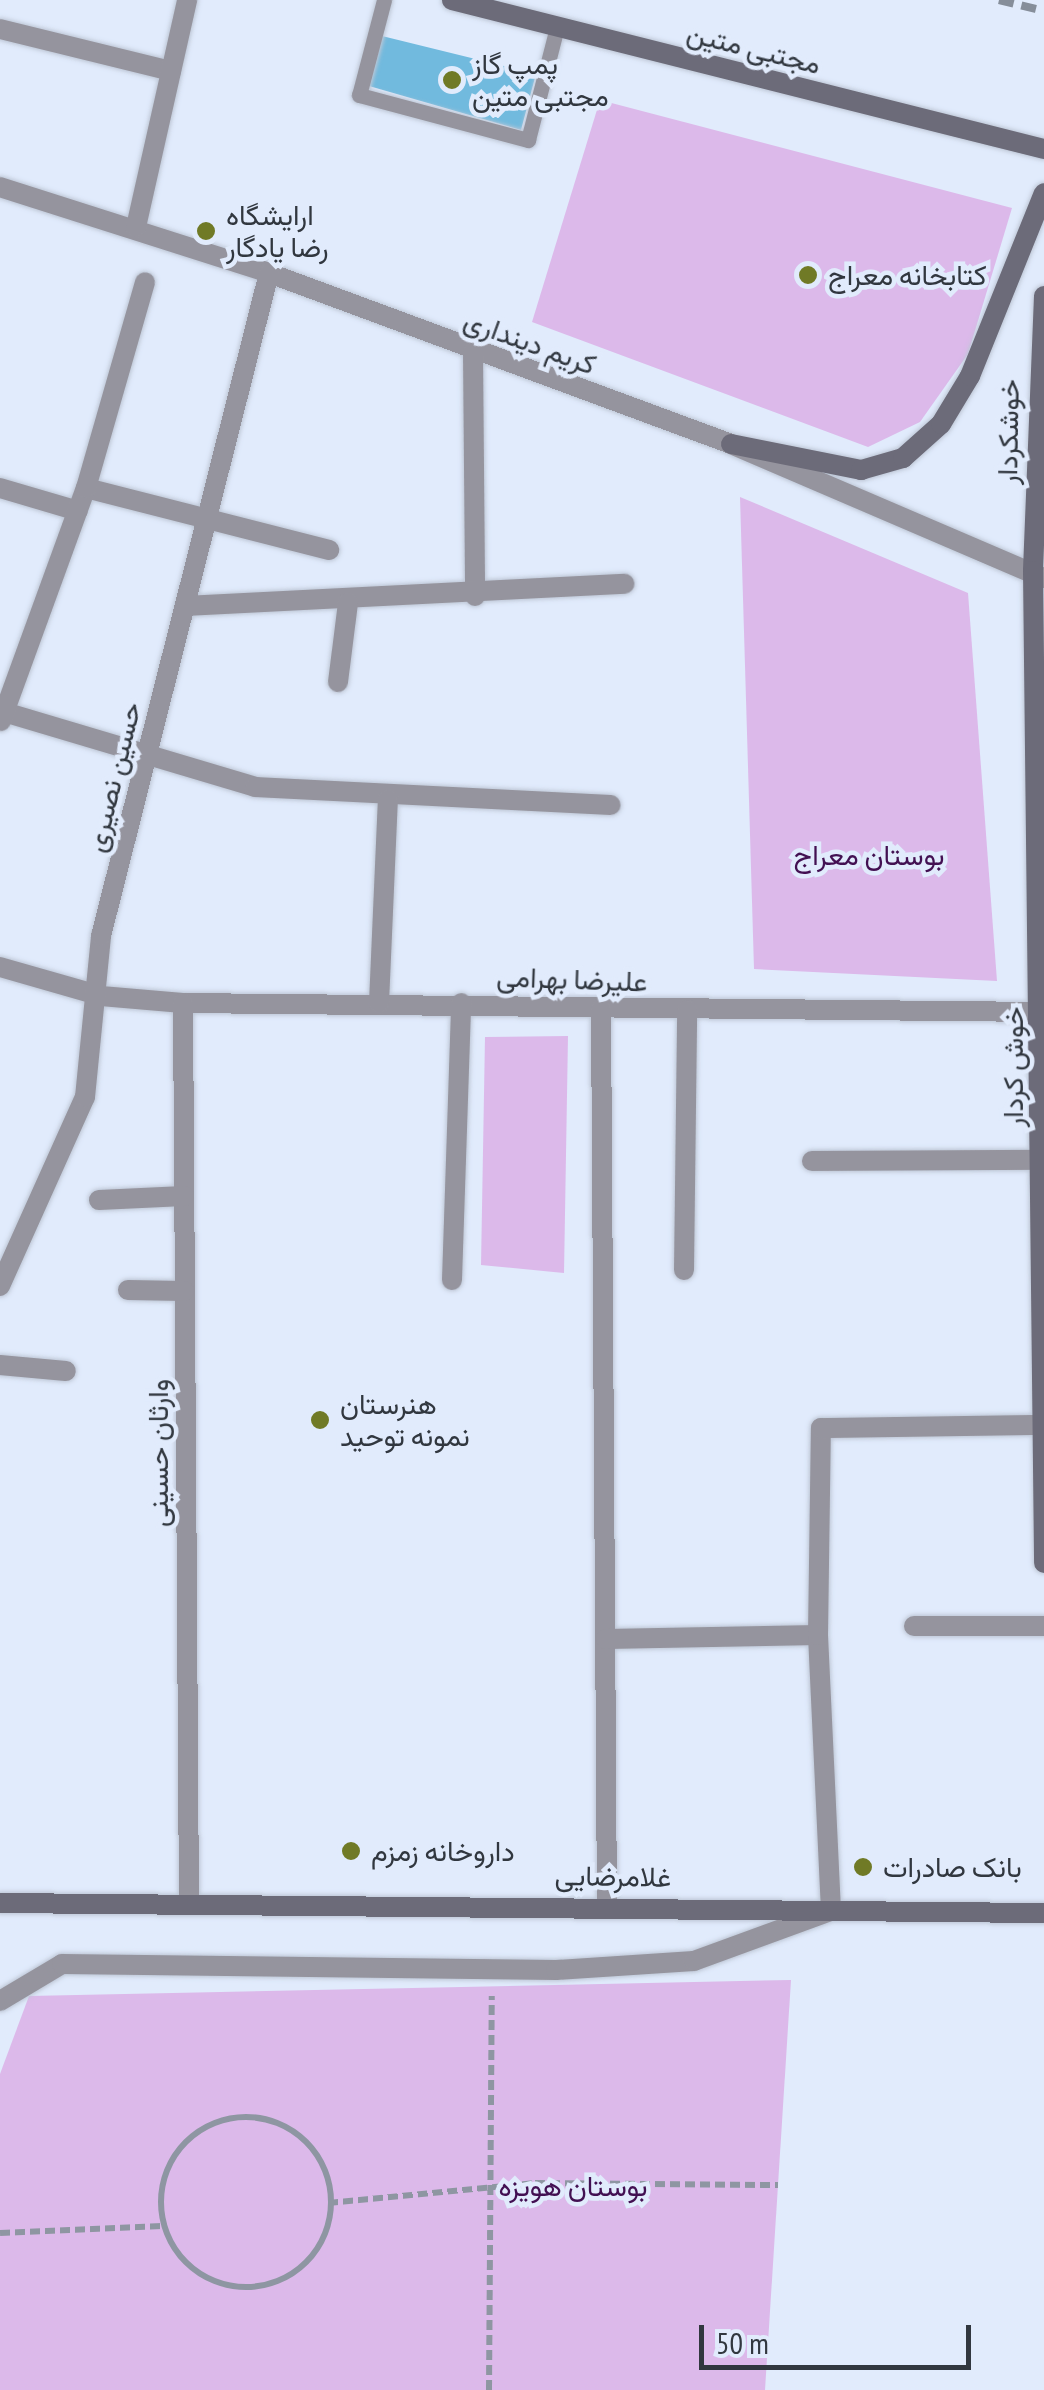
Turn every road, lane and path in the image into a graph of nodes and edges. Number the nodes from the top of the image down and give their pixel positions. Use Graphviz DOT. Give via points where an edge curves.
graph roads {
  1 [pos="187,0"];
  2 [pos="384,0"];
  3 [pos="452,0"];
  4 [pos="557,27"];
  5 [pos="0,29"];
  6 [pos="171,71"];
  7 [pos="1044,148"];
  8 [pos="0,188"];
  9 [pos="1044,193"];
  10 [pos="136,227"];
  11 [pos="270,273"];
  12 [pos="145,282"];
  13 [pos="1044,296"];
  14 [pos="473,352"];
  15 [pos="731,444"];
  16 [pos="0,488"];
  17 [pos="86,488"];
  18 [pos="78,511"];
  19 [pos="204,522"];
  20 [pos="328,550"];
  21 [pos="1038,574"];
  22 [pos="624,584"];
  23 [pos="476,596"];
  24 [pos="348,602"];
  25 [pos="185,606"];
  26 [pos="338,682"];
  27 [pos="2,718"];
  28 [pos="146,756"];
  29 [pos="388,798"];
  30 [pos="611,805"];
  31 [pos="0,967"];
  32 [pos="102,996"];
  33 [pos="183,1003"];
  34 [pos="461,1003"];
  35 [pos="379,1004"];
  36 [pos="600,1009"];
  37 [pos="687,1010"];
  38 [pos="1041,1012"];
  39 [pos="1041,1160"];
  40 [pos="812,1161"];
  41 [pos="184,1196"];
  42 [pos="100,1200"];
  43 [pos="684,1270"];
  44 [pos="452,1280"];
  45 [pos="0,1286"];
  46 [pos="128,1290"];
  47 [pos="184,1291"];
  48 [pos="0,1364"];
  49 [pos="66,1371"];
  50 [pos="1042,1412"];
  51 [pos="1044,1563"];
  52 [pos="914,1626"];
  53 [pos="1044,1626"];
  54 [pos="818,1635"];
  55 [pos="606,1639"];
  56 [pos="189,1902"];
  57 [pos="608,1902"];
  58 [pos="0,1903"];
  59 [pos="831,1911"];
  60 [pos="1044,1913"];
  61 [pos="495,1969"];
  62 [pos="0,2001"];
  63 [pos="778,2185"];
  64 [pos="485,2187"];
  65 [pos="328,2203"];
  66 [pos="162,2226"];
  67 [pos="0,2233"];
  68 [pos="489,2390"];
  1 -- 6 [label="street"];
  2 -- 4 [label="lane" via="359,95 528,140"];
  3 -- 4 [label="street, مجتبی متین"];
  4 -- 7 [label="street, مجتبی متین"];
  5 -- 6 [label="street"];
  6 -- 10 [label="street"];
  8 -- 10 [label="street, کریم دینداری"];
  9 -- 15 [label="street" via="970,376 940,424 902,458 862,470"];
  10 -- 11 [label="street, کریم دینداری"];
  11 -- 14 [label="street, کریم دینداری"];
  11 -- 19 [label="street, حسین نصیری"];
  12 -- 17 [label="street"];
  13 -- 21 [label="street, خوشکردار"];
  14 -- 15 [label="street, کریم دینداری"];
  14 -- 23 [label="street"];
  15 -- 21 [label="street, کریم دینداری"];
  16 -- 18 [label="street"];
  17 -- 18 [label="street"];
  17 -- 19 [label="street"];
  18 -- 27 [label="street"];
  19 -- 20 [label="street"];
  19 -- 25 [label="street, حسین نصیری"];
  21 -- 38 [label="street, خوش کردار"];
  22 -- 23 [label="street"];
  23 -- 24 [label="street"];
  24 -- 25 [label="street"];
  24 -- 26 [label="street"];
  25 -- 28 [label="street, حسین نصیری"];
  27 -- 28 [label="street"];
  28 -- 29 [label="street" via="255,787"];
  28 -- 32 [label="street, حسین نصیری" via="102,936"];
  29 -- 30 [label="street"];
  29 -- 35 [label="street"];
  31 -- 32 [label="street, علیرضا بهرامی"];
  32 -- 33 [label="street, علیرضا بهرامی"];
  32 -- 45 [label="street, حسین نصیری" via="85,1097"];
  33 -- 35 [label="street, علیرضا بهرامی"];
  33 -- 41 [label="street, وارثان حسینی"];
  34 -- 35 [label="street, علیرضا بهرامی"];
  34 -- 36 [label="street, علیرضا بهرامی"];
  34 -- 44 [label="street"];
  36 -- 37 [label="street, علیرضا بهرامی"];
  36 -- 55 [label="street"];
  37 -- 38 [label="street, علیرضا بهرامی"];
  37 -- 43 [label="street"];
  38 -- 39 [label="street, خوش کردار"];
  39 -- 40 [label="street"];
  39 -- 50 [label="street, خوش کردار"];
  41 -- 42 [label="street"];
  41 -- 47 [label="street, وارثان حسینی"];
  46 -- 47 [label="street"];
  47 -- 56 [label="street, وارثان حسینی"];
  48 -- 49 [label="street"];
  50 -- 51 [label="street, خوش کردار"];
  50 -- 54 [label="street" via="822,1428"];
  52 -- 53 [label="street"];
  54 -- 55 [label="street"];
  54 -- 59 [label="street"];
  55 -- 57 [label="street"];
  56 -- 57 [label="street, غلامرضایی"];
  56 -- 58 [label="street, غلامرضایی"];
  57 -- 59 [label="street, غلامرضایی"];
  59 -- 60 [label="street, غلامرضایی"];
  59 -- 61 [label="street" via="694,1960"];
  61 -- 62 [label="street" via="62,1964"];
  61 -- 64 [label="path"];
  63 -- 64 [label="path"];
  64 -- 65 [label="path"];
  64 -- 68 [label="path"];
  65 -- 66 [label="path" via="326,2231 300,2272 263,2286 228,2288 193,2270"];
  65 -- 66 [label="path" via="309,2135 282,2122 215,2121 160,2175"];
  66 -- 67 [label="path"];
}
